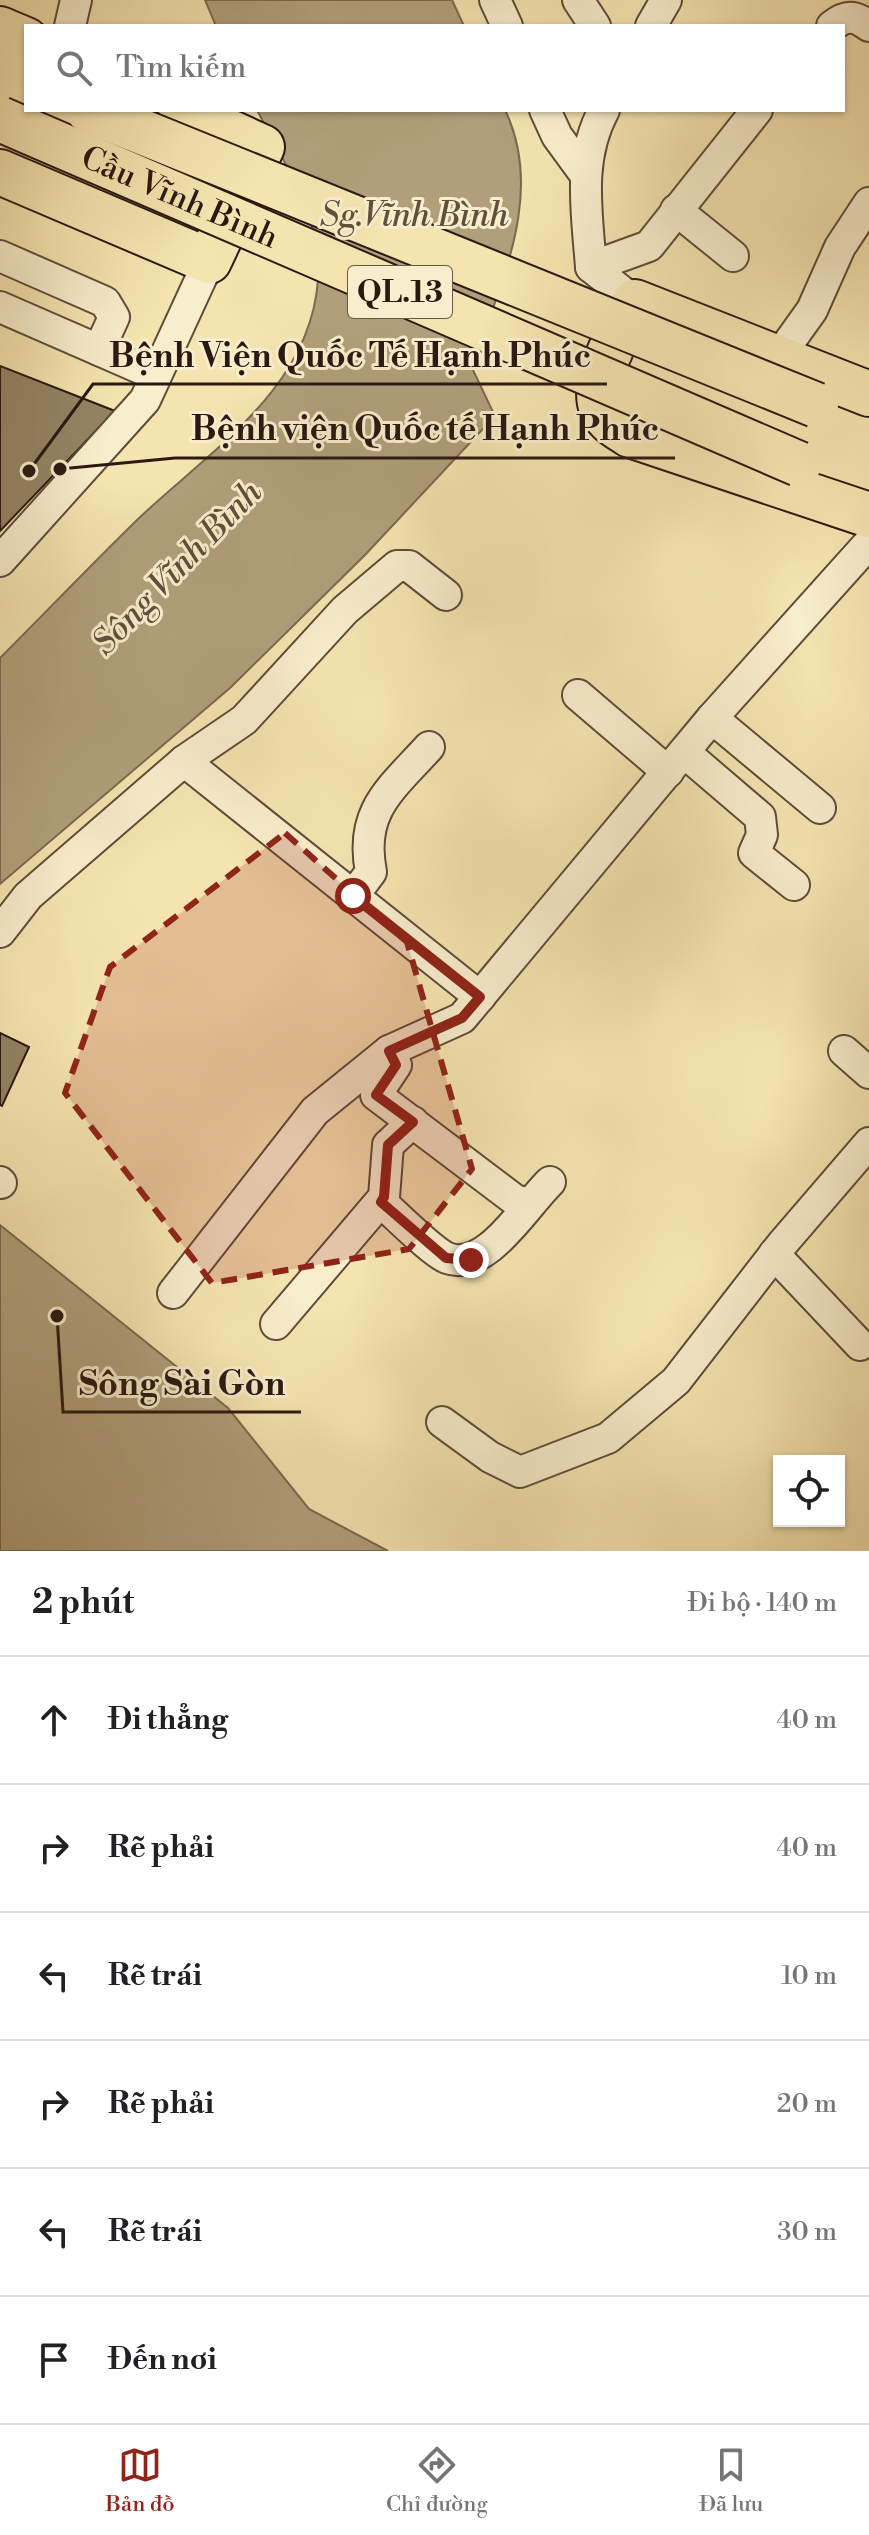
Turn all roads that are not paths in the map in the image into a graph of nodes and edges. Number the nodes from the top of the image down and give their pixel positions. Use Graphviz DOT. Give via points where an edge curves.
graph roads {
  1 [pos="76,0"];
  2 [pos="495,0"];
  3 [pos="578,0"];
  4 [pos="666,0"];
  5 [pos="70,24"];
  6 [pos="506,24"];
  7 [pos="594,24"];
  8 [pos="652,24"];
  9 [pos="0,29"];
  10 [pos="24,39"];
  11 [pos="0,75"];
  12 [pos="24,84"];
  13 [pos="93,112"];
  14 [pos="185,112"];
  15 [pos="546,112"];
  16 [pos="603,112"];
  17 [pos="755,112"];
  18 [pos="0,119"];
  19 [pos="0,172"];
  20 [pos="584,173"];
  21 [pos="869,203"];
  22 [pos="676,210"];
  23 [pos="0,256"];
  24 [pos="733,256"];
  25 [pos="209,261"];
  26 [pos="591,267"];
  27 [pos="635,302"];
  28 [pos="0,307"];
  29 [pos="99,350"];
  30 [pos="777,359"];
  31 [pos="156,375"];
  32 [pos="869,394"];
  33 [pos="869,425"];
  34 [pos="869,486"];
  35 [pos="869,515"];
  36 [pos="869,543"];
  37 [pos="0,561"];
  38 [pos="446,595"];
  39 [pos="578,695"];
  40 [pos="712,718"];
  41 [pos="429,747"];
  42 [pos="184,761"];
  43 [pos="676,762"];
  44 [pos="820,808"];
  45 [pos="794,885"];
  46 [pos="353,896"];
  47 [pos="0,932"];
  48 [pos="480,997"];
  49 [pos="389,1051"];
  50 [pos="844,1051"];
  51 [pos="869,1073"];
  52 [pos="413,1122"];
  53 [pos="869,1143"];
  54 [pos="550,1182"];
  55 [pos="381,1202"];
  56 [pos="527,1204"];
  57 [pos="774,1254"];
  58 [pos="173,1293"];
  59 [pos="276,1324"];
  60 [pos="860,1345"];
  61 [pos="442,1422"];
  1 -- 5 [label="street"];
  2 -- 6 [label="street"];
  3 -- 7 [label="street"];
  4 -- 8 [label="street"];
  9 -- 10 [label="highway"];
  11 -- 12 [label="highway"];
  13 -- 33 [label="highway, Cầu Vĩnh Bình / QL.13, bridge"];
  14 -- 25 [label="highway" via="262,147"];
  15 -- 20 [label="street"];
  16 -- 20 [label="street"];
  17 -- 22 [label="street"];
  18 -- 34 [label="highway, Cầu Vĩnh Bình / QL.13, bridge" via="799,464"];
  19 -- 25 [label="highway"];
  20 -- 26 [label="street"];
  21 -- 30 [label="street" via="840,247 812,310"];
  22 -- 24 [label="street"];
  22 -- 26 [label="street" via="649,246"];
  23 -- 29 [label="street" via="105,302 114,317"];
  25 -- 31 [label="street"];
  26 -- 27 [label="street"];
  27 -- 30 [label="highway"];
  27 -- 35 [label="highway" via="614,342 600,387 598,400 608,419 630,435"];
  28 -- 29 [label="street"];
  29 -- 31 [label="street"];
  30 -- 32 [label="highway"];
  31 -- 37 [label="street" via="145,400"];
  36 -- 40 [label="street"];
  38 -- 42 [label="street" via="409,566 397,566 345,610 244,720"];
  39 -- 43 [label="street"];
  40 -- 43 [label="street"];
  40 -- 44 [label="street"];
  41 -- 46 [label="street" via="375,807 365,843 371,872"];
  42 -- 46 [label="street"];
  42 -- 47 [label="street" via="28,896"];
  43 -- 45 [label="street" via="760,817 762,835 754,853"];
  43 -- 48 [label="street"];
  46 -- 48 [label="street"];
  48 -- 49 [label="street" via="462,1018"];
  49 -- 52 [label="street" via="396,1065 376,1095"];
  49 -- 58 [label="street" via="315,1111"];
  50 -- 51 [label="street"];
  52 -- 55 [label="street" via="388,1145"];
  52 -- 56 [label="street"];
  53 -- 57 [label="street"];
  54 -- 56 [label="street"];
  55 -- 56 [label="street" via="446,1258 471,1260 491,1248"];
  55 -- 59 [label="street"];
  57 -- 60 [label="street"];
  57 -- 61 [label="street" via="676,1381 608,1438 520,1472"];
}
